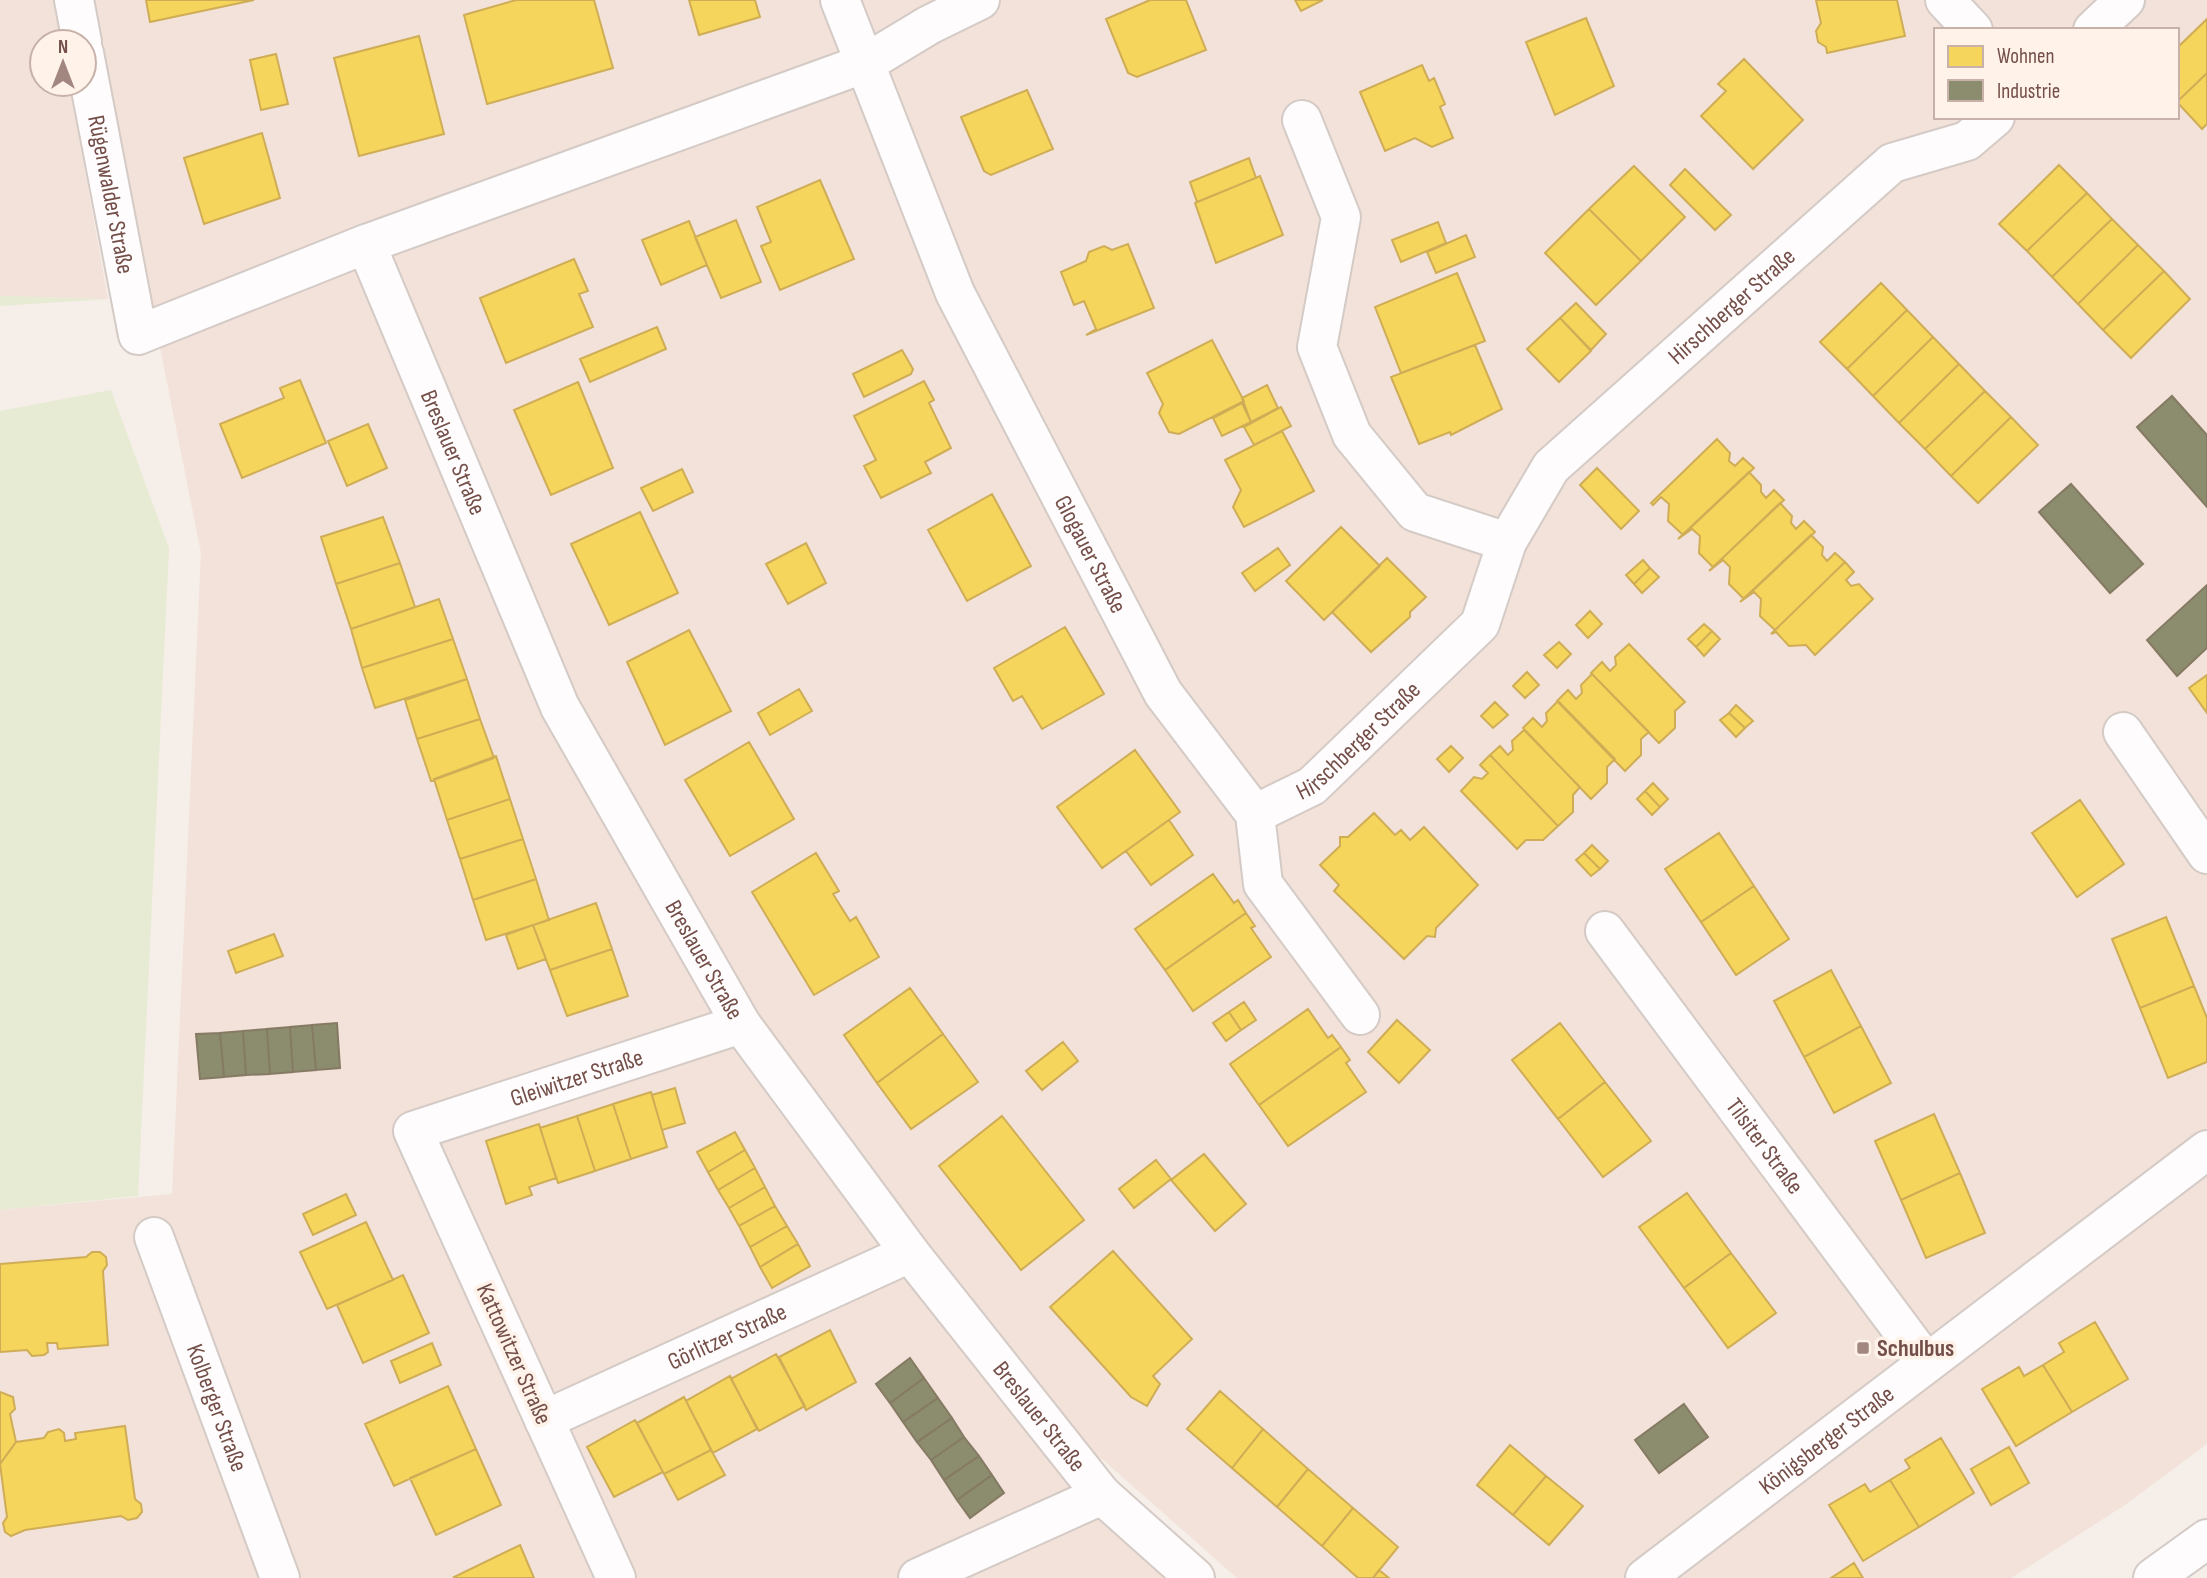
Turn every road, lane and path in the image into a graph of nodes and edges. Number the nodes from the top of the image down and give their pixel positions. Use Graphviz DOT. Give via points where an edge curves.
graph roads {
  1 [pos="74,0"];
  2 [pos="840,0"];
  3 [pos="980,0"];
  4 [pos="1945,0"];
  5 [pos="2125,0"];
  6 [pos="79,28"];
  7 [pos="1971,28"];
  8 [pos="2095,28"];
  9 [pos="866,63"];
  10 [pos="93,98"];
  11 [pos="1993,119"];
  12 [pos="1302,120"];
  13 [pos="366,244"];
  14 [pos="1507,542"];
  15 [pos="2123,733"];
  16 [pos="1255,814"];
  17 [pos="2207,853"];
  18 [pos="1605,931"];
  19 [pos="1360,1016"];
  20 [pos="741,1024"];
  21 [pos="413,1131"];
  22 [pos="2207,1150"];
  23 [pos="154,1237"];
  24 [pos="910,1253"];
  25 [pos="1925,1362"];
  26 [pos="544,1419"];
  27 [pos="1102,1495"];
  28 [pos="2207,1539"];
  29 [pos="2159,1576"];
  30 [pos="281,1578"];
  31 [pos="616,1578"];
  32 [pos="918,1578"];
  33 [pos="1195,1578"];
  34 [pos="1644,1578"];
  1 -- 6 [label="street"];
  2 -- 9 [label="street, Glogauer Straße"];
  3 -- 9 [label="street"];
  4 -- 7 [label="street"];
  5 -- 8 [label="street"];
  9 -- 13 [label="street"];
  9 -- 16 [label="street, Glogauer Straße" via="955,293 1164,693"];
  10 -- 13 [label="street, Rügenwalder Straße" via="138,335"];
  11 -- 14 [label="street, Hirschberger Straße" via="1967,141 1892,163 1551,467"];
  12 -- 14 [label="street" via="1341,217 1317,347 1352,435 1415,512"];
  13 -- 20 [label="street, Breslauer Straße" via="560,707"];
  14 -- 16 [label="street, Hirschberger Straße" via="1480,624 1312,786"];
  15 -- 17 [label="street"];
  16 -- 19 [label="street" via="1263,884"];
  18 -- 25 [label="street, Tilsiter Straße"];
  20 -- 21 [label="street, Gleiwitzer Straße"];
  20 -- 24 [label="street, Breslauer Straße"];
  21 -- 26 [label="street, Kattowitzer Straße"];
  22 -- 25 [label="street, Königsberger Straße"];
  23 -- 30 [label="street, Kolberger Straße"];
  24 -- 26 [label="street, Görlitzer Straße"];
  24 -- 27 [label="street, Breslauer Straße"];
  25 -- 34 [label="street, Königsberger Straße"];
  26 -- 31 [label="street, Kattowitzer Straße"];
  27 -- 32 [label="street"];
  27 -- 33 [label="street, Breslauer Straße"];
  28 -- 29 [label="street"];
}
